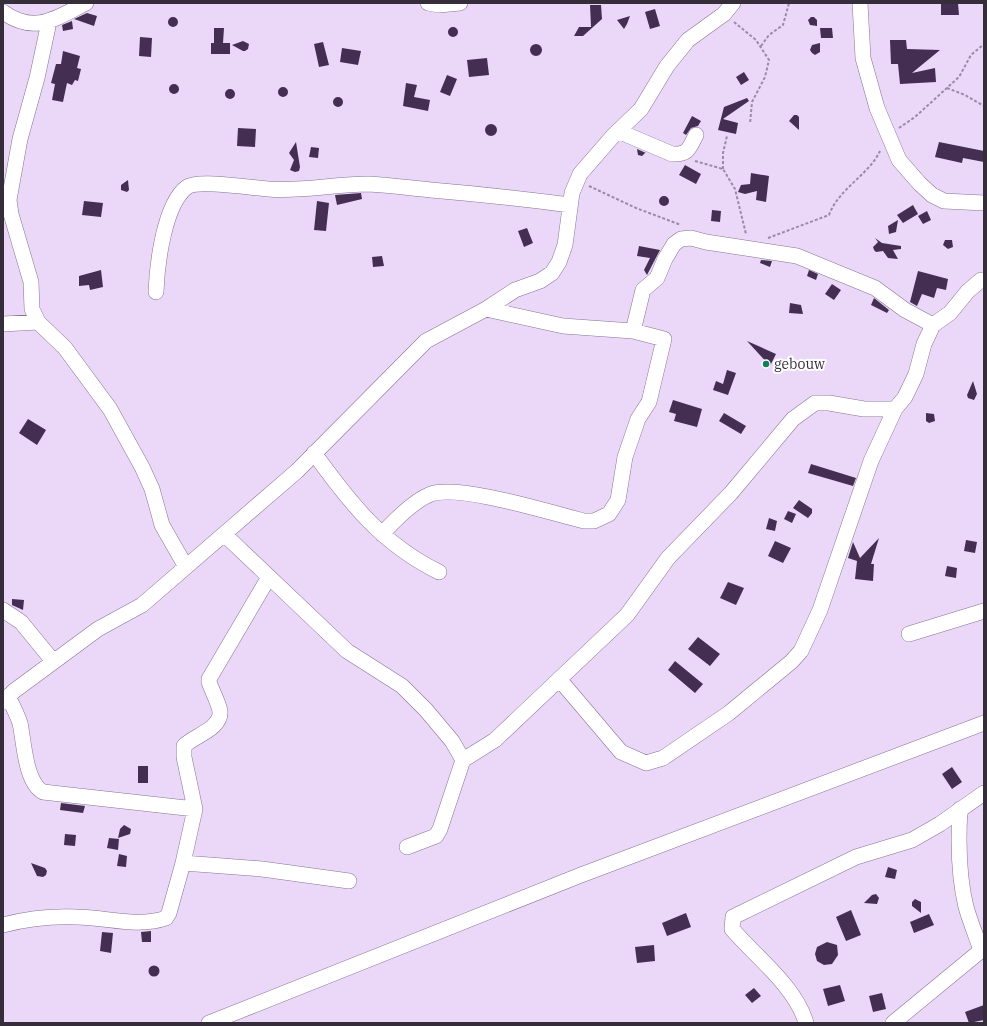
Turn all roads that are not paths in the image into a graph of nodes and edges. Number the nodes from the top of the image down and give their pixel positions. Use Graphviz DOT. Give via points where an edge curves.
graph roads {
  1 [pos="86,3"];
  2 [pos="428,3"];
  3 [pos="460,3"];
  4 [pos="860,3"];
  5 [pos="728,8"];
  6 [pos="3,12"];
  7 [pos="49,22"];
  8 [pos="618,131"];
  9 [pos="696,135"];
  10 [pos="984,203"];
  11 [pos="570,205"];
  12 [pos="983,277"];
  13 [pos="156,292"];
  14 [pos="486,309"];
  15 [pos="38,322"];
  16 [pos="3,324"];
  17 [pos="933,325"];
  18 [pos="633,331"];
  19 [pos="895,409"];
  20 [pos="314,453"];
  21 [pos="382,534"];
  22 [pos="225,535"];
  23 [pos="186,567"];
  24 [pos="439,572"];
  25 [pos="269,577"];
  26 [pos="3,610"];
  27 [pos="984,611"];
  28 [pos="909,634"];
  29 [pos="54,661"];
  30 [pos="559,679"];
  31 [pos="7,695"];
  32 [pos="984,724"];
  33 [pos="463,760"];
  34 [pos="984,793"];
  35 [pos="195,809"];
  36 [pos="960,809"];
  37 [pos="407,847"];
  38 [pos="183,863"];
  39 [pos="349,881"];
  40 [pos="3,925"];
  41 [pos="982,949"];
  42 [pos="209,1023"];
  43 [pos="806,1023"];
  44 [pos="893,1023"];
  1 -- 7 [label="street"];
  2 -- 3 [label="street"];
  4 -- 10 [label="street" via="863,58 877,108 899,160 932,195 944,202"];
  5 -- 8 [label="street" via="688,40 667,66 641,109"];
  6 -- 7 [label="street" via="13,20 30,24"];
  7 -- 15 [label="street" via="20,139 9,200 18,242 31,282 32,309"];
  8 -- 9 [label="street" via="672,154 688,150"];
  8 -- 11 [label="street" via="580,174"];
  11 -- 13 [label="street" via="368,184 284,190 238,185 189,186 175,203 163,238 159,251"];
  11 -- 14 [label="street" via="565,245 552,273 540,281 515,290"];
  12 -- 17 [label="street" via="950,312"];
  14 -- 18 [label="street" via="563,326"];
  14 -- 20 [label="street" via="426,341"];
  15 -- 16 [label="street"];
  15 -- 23 [label="street" via="65,348 110,409 142,467 152,489 162,525"];
  17 -- 18 [label="street" via="905,310 874,288 797,256 692,238 681,239 674,244 657,278 643,290"];
  17 -- 19 [label="street" via="924,344 916,374 905,397"];
  18 -- 21 [label="street" via="664,339 649,402 633,430 625,457 618,500 609,514 594,521 584,521 470,493 432,494 402,515"];
  19 -- 30 [label="street" via="864,409 815,403 798,416 731,493 668,558 627,615"];
  19 -- 30 [label="street" via="871,462 820,610 801,651 729,713 663,758 646,763 621,752"];
  20 -- 21 [label="street" via="341,490"];
  20 -- 22 [label="street"];
  21 -- 24 [label="street" via="415,560"];
  22 -- 23 [label="street"];
  22 -- 25 [label="street"];
  23 -- 29 [label="street" via="142,605 98,629"];
  25 -- 33 [label="street" via="347,651 402,686 452,741"];
  25 -- 35 [label="street" via="209,679 220,713 218,719 212,727 184,746"];
  26 -- 29 [label="street" via="21,622"];
  27 -- 28 [label="street"];
  29 -- 31 [label="street"];
  30 -- 33 [label="street" via="495,740"];
  31 -- 35 [label="street" via="19,721 26,757 33,782 38,789 43,792"];
  32 -- 42 [label="street" via="581,874"];
  33 -- 37 [label="street" via="436,836"];
  34 -- 36 [label="street"];
  35 -- 38 [label="street"];
  36 -- 41 [label="street" via="959,865 966,907"];
  36 -- 43 [label="street" via="912,840 856,857 733,917 732,929 787,988 802,1010"];
  38 -- 39 [label="street" via="262,869"];
  38 -- 40 [label="street" via="166,918 146,922 77,917 51,918"];
  41 -- 44 [label="street"];
}
